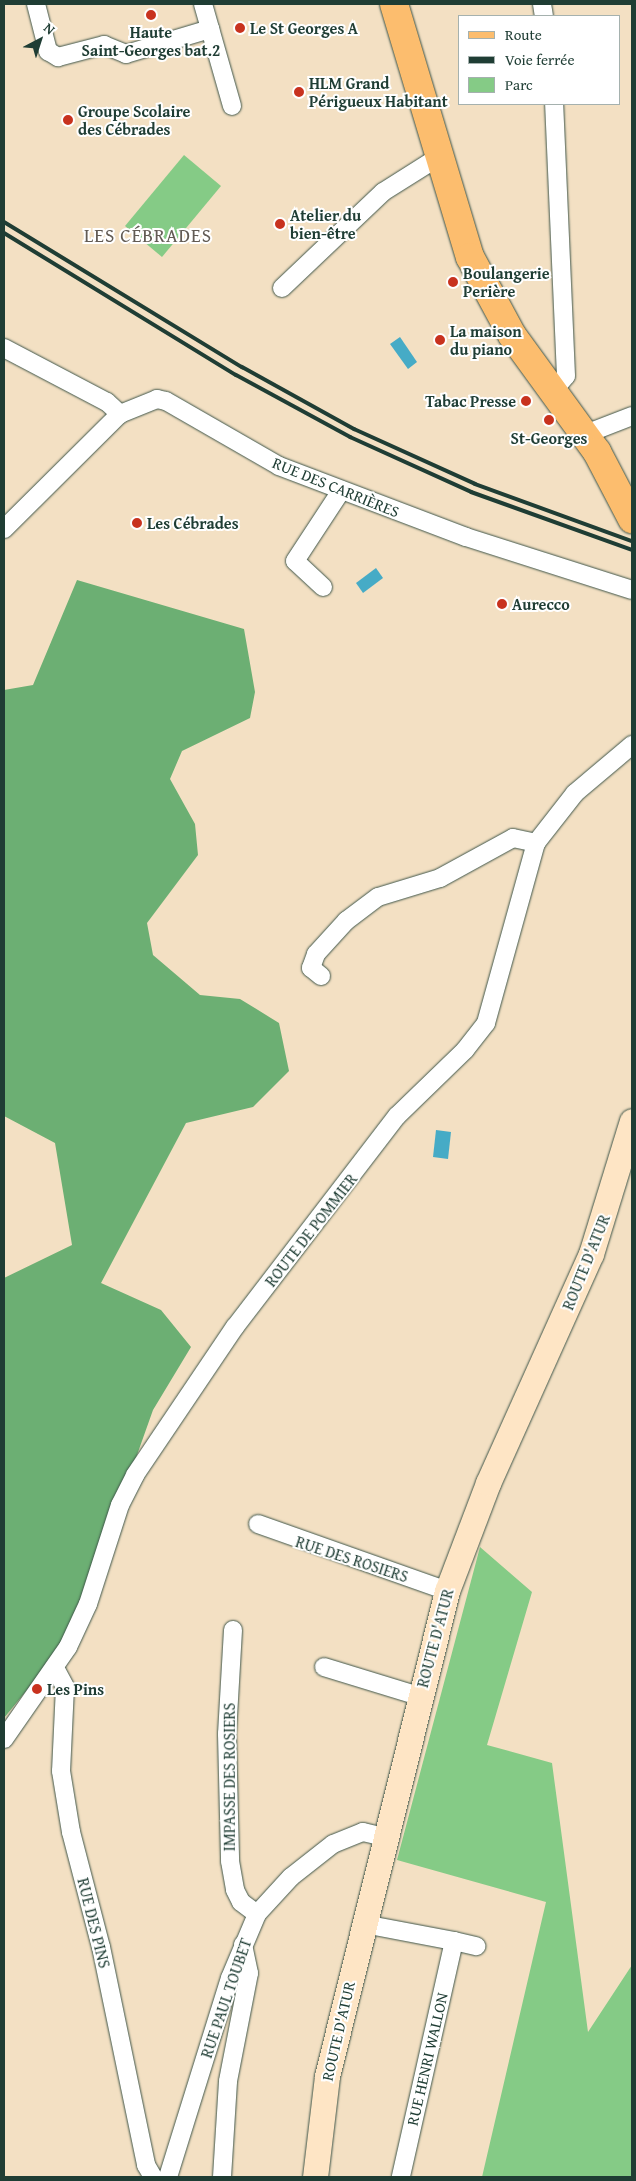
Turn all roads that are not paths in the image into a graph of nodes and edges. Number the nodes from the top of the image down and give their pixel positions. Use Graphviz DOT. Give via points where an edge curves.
graph roads {
  1 [pos="36,4"];
  2 [pos="203,4"];
  3 [pos="394,4"];
  4 [pos="210,29"];
  5 [pos="554,105"];
  6 [pos="232,106"];
  7 [pos="436,158"];
  8 [pos="282,288"];
  9 [pos="4,348"];
  10 [pos="552,392"];
  11 [pos="120,414"];
  12 [pos="632,416"];
  13 [pos="583,435"];
  14 [pos="341,491"];
  15 [pos="631,505"];
  16 [pos="4,529"];
  17 [pos="323,588"];
  18 [pos="632,590"];
  19 [pos="632,744"];
  20 [pos="536,843"];
  21 [pos="321,976"];
  22 [pos="632,1121"];
  23 [pos="258,1524"];
  24 [pos="447,1591"];
  25 [pos="232,1630"];
  26 [pos="324,1667"];
  27 [pos="55,1668"];
  28 [pos="420,1696"];
  29 [pos="4,1739"];
  30 [pos="385,1837"];
  31 [pos="257,1914"];
  32 [pos="364,1924"];
  33 [pos="454,1941"];
  34 [pos="243,1945"];
  35 [pos="476,1946"];
  36 [pos="153,2177"];
  37 [pos="168,2177"];
  38 [pos="222,2177"];
  39 [pos="315,2177"];
  40 [pos="401,2177"];
  1 -- 4 [label="street" via="48,51 58,57 104,45 126,54"];
  2 -- 4 [label="street"];
  3 -- 7 [label="main road"];
  4 -- 6 [label="street"];
  5 -- 10 [label="street" via="566,376"];
  7 -- 8 [label="street" via="383,192"];
  7 -- 10 [label="main road" via="470,257 488,294"];
  9 -- 11 [label="street" via="107,402"];
  10 -- 13 [label="main road"];
  11 -- 14 [label="street, RUE DES CARRIÈRES" via="157,399 166,400 279,466"];
  11 -- 16 [label="street"];
  12 -- 13 [label="street"];
  13 -- 15 [label="main road"];
  14 -- 17 [label="street" via="295,561"];
  14 -- 18 [label="street, RUE DES CARRIÈRES" via="466,537"];
  19 -- 20 [label="street, ROUTE DE POMMIER" via="575,793"];
  20 -- 21 [label="street" via="513,838 440,878 378,897 346,921 316,954 311,968"];
  20 -- 27 [label="street, ROUTE DE POMMIER" via="486,1023 466,1050 397,1116 235,1327 162,1433 123,1497 88,1604"];
  22 -- 24 [label="main road, ROUTE D'ATUR" via="591,1254 488,1483"];
  23 -- 24 [label="street, RUE DES ROSIERS"];
  24 -- 28 [label="main road, ROUTE D'ATUR"];
  25 -- 31 [label="street, IMPASSE DES ROSIERS" via="227,1734 230,1861 238,1896"];
  26 -- 28 [label="street"];
  27 -- 29 [label="street, ROUTE DE POMMIER"];
  27 -- 36 [label="street, RUE DES PINS" via="65,1687 61,1771 71,1832 101,1947 146,2165"];
  28 -- 30 [label="main road, ROUTE D'ATUR"];
  30 -- 31 [label="street, RUE PAUL TOUBET" via="363,1832 333,1844 291,1877"];
  30 -- 32 [label="main road, ROUTE D'ATUR"];
  31 -- 34 [label="street, RUE PAUL TOUBET"];
  32 -- 33 [label="street"];
  32 -- 39 [label="main road, ROUTE D'ATUR" via="325,2086"];
  33 -- 35 [label="street"];
  33 -- 40 [label="street, RUE HENRI WALLON"];
  34 -- 37 [label="street, RUE PAUL TOUBET"];
  34 -- 38 [label="street" via="249,1973 228,2081"];
}
